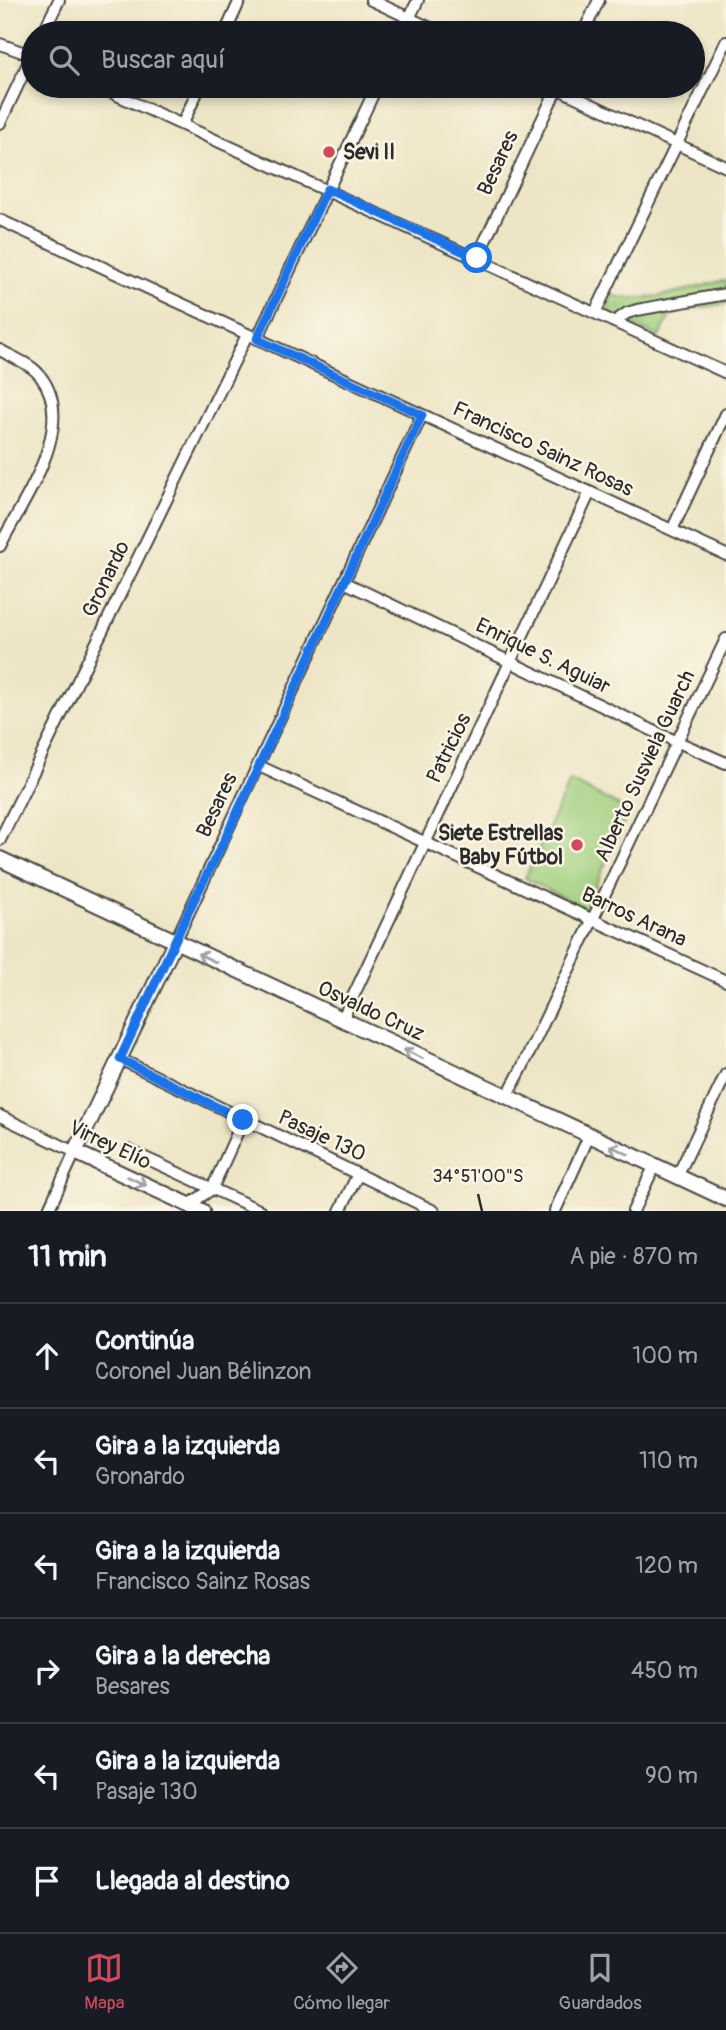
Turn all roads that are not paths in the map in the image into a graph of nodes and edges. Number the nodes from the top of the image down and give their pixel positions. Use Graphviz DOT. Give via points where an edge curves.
graph roads {
  1 [pos="59,0"];
  2 [pos="240,0"];
  3 [pos="371,0"];
  4 [pos="418,0"];
  5 [pos="599,0"];
  6 [pos="410,18"];
  7 [pos="49,21"];
  8 [pos="230,21"];
  9 [pos="408,21"];
  10 [pos="416,21"];
  11 [pos="589,21"];
  12 [pos="726,42"];
  13 [pos="0,44"];
  14 [pos="21,51"];
  15 [pos="21,80"];
  16 [pos="705,86"];
  17 [pos="123,98"];
  18 [pos="194,98"];
  19 [pos="371,98"];
  20 [pos="551,98"];
  21 [pos="579,98"];
  22 [pos="699,98"];
  23 [pos="0,123"];
  24 [pos="181,125"];
  25 [pos="677,144"];
  26 [pos="726,167"];
  27 [pos="327,189"];
  28 [pos="0,220"];
  29 [pos="477,258"];
  30 [pos="726,294"];
  31 [pos="595,313"];
  32 [pos="614,322"];
  33 [pos="252,337"];
  34 [pos="0,350"];
  35 [pos="726,373"];
  36 [pos="726,414"];
  37 [pos="422,415"];
  38 [pos="590,492"];
  39 [pos="672,530"];
  40 [pos="0,546"];
  41 [pos="726,555"];
  42 [pos="344,582"];
  43 [pos="726,639"];
  44 [pos="512,663"];
  45 [pos="678,742"];
  46 [pos="726,763"];
  47 [pos="259,766"];
  48 [pos="0,840"];
  49 [pos="425,843"];
  50 [pos="0,859"];
  51 [pos="594,919"];
  52 [pos="175,942"];
  53 [pos="726,981"];
  54 [pos="342,1020"];
  55 [pos="120,1059"];
  56 [pos="726,1074"];
  57 [pos="506,1098"];
  58 [pos="0,1116"];
  59 [pos="243,1120"];
  60 [pos="589,1136"];
  61 [pos="128,1150"];
  62 [pos="75,1152"];
  63 [pos="654,1167"];
  64 [pos="358,1174"];
  65 [pos="677,1177"];
  66 [pos="212,1189"];
  67 [pos="726,1199"];
  68 [pos="196,1208"];
  69 [pos="48,1211"];
  70 [pos="261,1211"];
  71 [pos="340,1211"];
  72 [pos="434,1211"];
  73 [pos="555,1211"];
  74 [pos="633,1211"];
  1 -- 7 [label="street"];
  2 -- 8 [label="street"];
  3 -- 6 [label="street"];
  4 -- 6 [label="street"];
  5 -- 11 [label="street"];
  6 -- 9 [label="street"];
  6 -- 10 [label="street"];
  12 -- 16 [label="street"];
  13 -- 14 [label="street"];
  15 -- 23 [label="street"];
  17 -- 24 [label="street"];
  18 -- 24 [label="street"];
  19 -- 27 [label="street, Gronardo"];
  20 -- 29 [label="street, Besares"];
  21 -- 25 [label="street"];
  22 -- 25 [label="street"];
  24 -- 27 [label="street"];
  25 -- 26 [label="street"];
  25 -- 31 [label="street"];
  27 -- 29 [label="street"];
  27 -- 33 [label="street, Gronardo"];
  28 -- 33 [label="street, Francisco Sainz Rosas"];
  29 -- 31 [label="street"];
  30 -- 32 [label="street" via="637,310"];
  31 -- 32 [label="street"];
  32 -- 35 [label="street"];
  33 -- 37 [label="street, Francisco Sainz Rosas"];
  33 -- 48 [label="street, Gronardo"];
  34 -- 40 [label="street" via="41,377 54,412 48,452"];
  36 -- 39 [label="street"];
  37 -- 38 [label="street, Francisco Sainz Rosas"];
  37 -- 42 [label="street, Besares"];
  38 -- 39 [label="street, Francisco Sainz Rosas"];
  38 -- 44 [label="street, Patricios"];
  39 -- 41 [label="street, Francisco Sainz Rosas"];
  42 -- 44 [label="street, Enrique S. Aguiar"];
  42 -- 47 [label="street, Besares"];
  43 -- 45 [label="street, Alberto Susviela Guarch"];
  44 -- 45 [label="street, Enrique S. Aguiar"];
  44 -- 49 [label="street, Patricios"];
  45 -- 46 [label="street, Enrique S. Aguiar"];
  45 -- 51 [label="street, Alberto Susviela Guarch"];
  47 -- 49 [label="street, Barros Arana"];
  47 -- 52 [label="street, Besares"];
  49 -- 51 [label="street, Barros Arana"];
  49 -- 54 [label="street, Patricios"];
  50 -- 52 [label="street, Osvaldo Cruz"];
  51 -- 53 [label="street, Barros Arana"];
  51 -- 57 [label="street, Alberto Susviela Guarch"];
  54 -- 52 [label="street, Osvaldo Cruz, one-way"];
  52 -- 55 [label="street, Besares"];
  57 -- 54 [label="street, Osvaldo Cruz, one-way"];
  55 -- 59 [label="street, Pasaje 130"];
  55 -- 62 [label="street, Besares"];
  56 -- 65 [label="street"];
  57 -- 60 [label="street, Osvaldo Cruz"];
  58 -- 62 [label="street, Virrey Elío"];
  59 -- 64 [label="street, Pasaje 130"];
  59 -- 66 [label="street"];
  63 -- 60 [label="street, Osvaldo Cruz, one-way"];
  60 -- 73 [label="street"];
  61 -- 66 [label="street, Virrey Elío"];
  62 -- 68 [label="street, Virrey Elío, one-way"];
  62 -- 69 [label="street, Besares"];
  63 -- 65 [label="street, Osvaldo Cruz"];
  63 -- 74 [label="street"];
  64 -- 71 [label="street"];
  64 -- 72 [label="street, Pasaje 130"];
  65 -- 67 [label="street, Osvaldo Cruz"];
  66 -- 68 [label="street"];
  66 -- 70 [label="street, Virrey Elío"];
}
